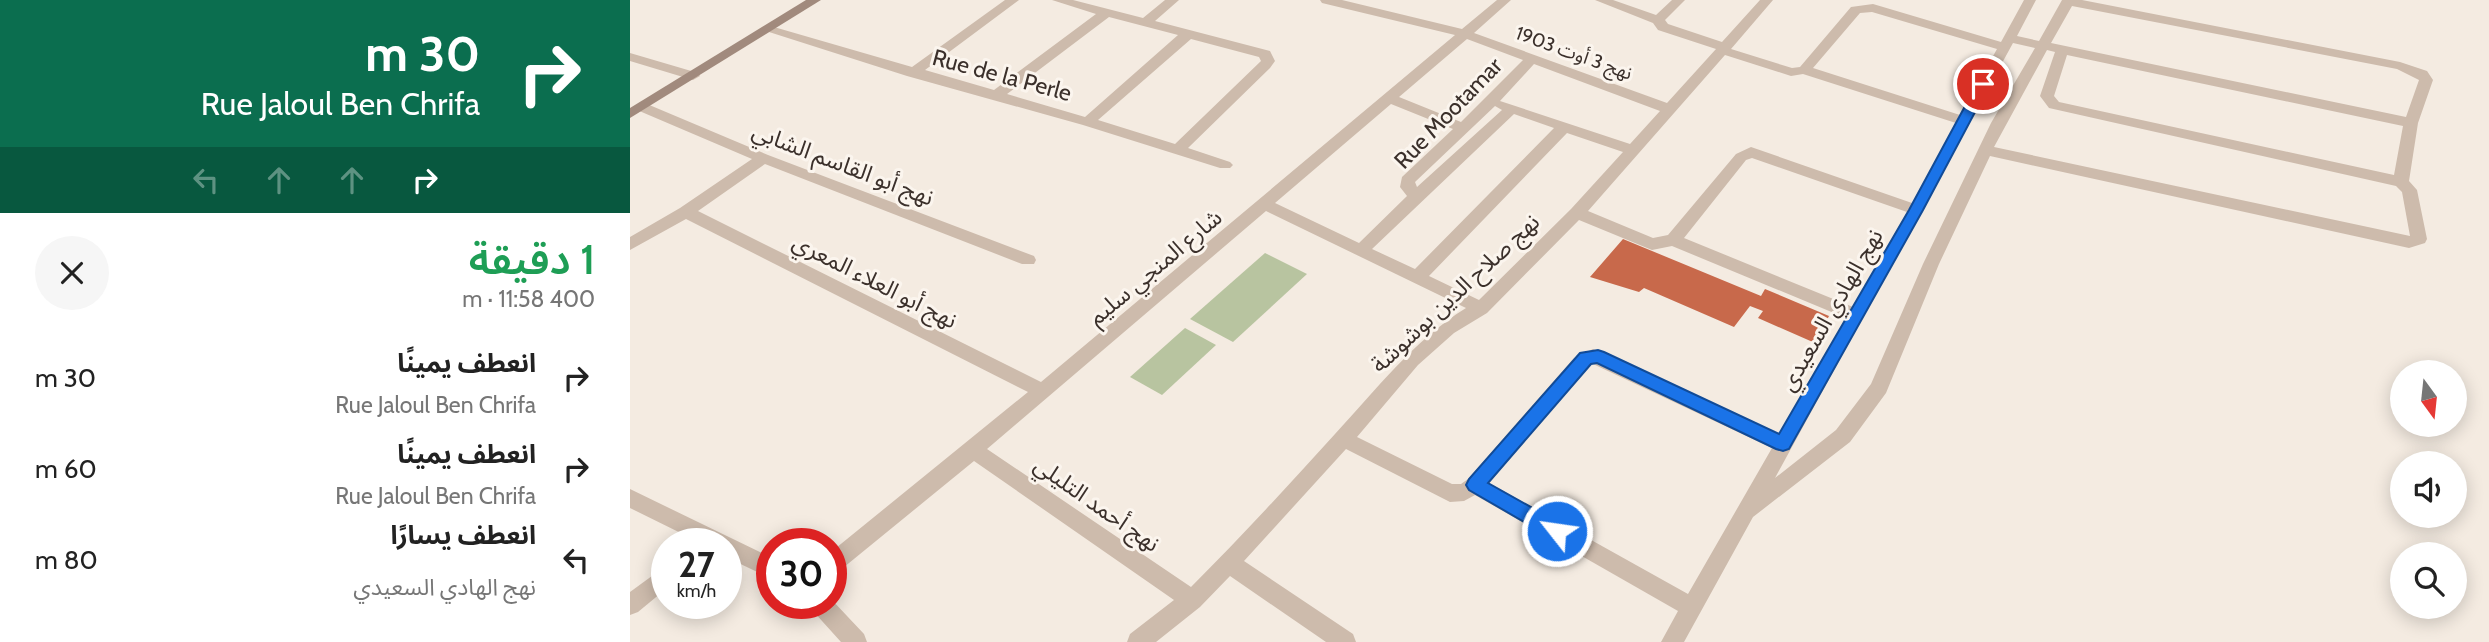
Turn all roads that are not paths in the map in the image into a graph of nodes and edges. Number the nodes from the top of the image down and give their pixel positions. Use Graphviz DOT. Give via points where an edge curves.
graph roads {
  1 [pos="815,0"];
  2 [pos="1013,0"];
  3 [pos="1058,0"];
  4 [pos="1173,0"];
  5 [pos="1326,0"];
  6 [pos="1506,0"];
  7 [pos="1601,0"];
  8 [pos="1678,0"];
  9 [pos="1767,0"];
  10 [pos="2069,1"];
  11 [pos="2043,9"];
  12 [pos="1106,13"];
  13 [pos="1658,20"];
  14 [pos="1145,23"];
  15 [pos="767,29"];
  16 [pos="1189,33"];
  17 [pos="1465,34"];
  18 [pos="2006,42"];
  19 [pos="2042,46"];
  20 [pos="1723,49"];
  21 [pos="2062,50"];
  22 [pos="630,57"];
  23 [pos="1532,58"];
  24 [pos="1804,70"];
  25 [pos="912,73"];
  26 [pos="693,76"];
  27 [pos="996,95"];
  28 [pos="1388,98"];
  29 [pos="1492,101"];
  30 [pos="1512,108"];
  31 [pos="1669,109"];
  32 [pos="636,111"];
  33 [pos="1964,121"];
  34 [pos="1088,122"];
  35 [pos="2411,123"];
  36 [pos="1564,127"];
  37 [pos="1464,128"];
  38 [pos="1178,150"];
  39 [pos="1631,150"];
  40 [pos="1986,150"];
  41 [pos="763,158"];
  42 [pos="1225,165"];
  43 [pos="2401,182"];
  44 [pos="1416,195"];
  45 [pos="1264,204"];
  46 [pos="1916,210"];
  47 [pos="686,212"];
  48 [pos="1577,213"];
  49 [pos="1673,240"];
  50 [pos="630,244"];
  51 [pos="1360,251"];
  52 [pos="1028,260"];
  53 [pos="1416,279"];
  54 [pos="1481,308"];
  55 [pos="1856,315"];
  56 [pos="1043,391"];
  57 [pos="1343,439"];
  58 [pos="1783,444"];
  59 [pos="973,450"];
  60 [pos="1475,485"];
  61 [pos="630,498"];
  62 [pos="1744,513"];
  63 [pos="687,528"];
  64 [pos="847,552"];
  65 [pos="1229,563"];
  66 [pos="651,588"];
  67 [pos="1192,600"];
  68 [pos="630,605"];
  69 [pos="1691,607"];
  70 [pos="835,619"];
  71 [pos="856,642"];
  72 [pos="1138,642"];
  73 [pos="1345,642"];
  74 [pos="1672,642"];
  1 -- 15 [label="main road"];
  2 -- 25 [label="street"];
  3 -- 12 [label="street"];
  4 -- 14 [label="street"];
  5 -- 17 [label="street, نهج 3 أوت 1903"];
  6 -- 17 [label="street, شارع المنجي سليم"];
  7 -- 13 [label="street"];
  8 -- 13 [label="street"];
  9 -- 20 [label="street, نهج صلاح الدين بوشوشة"];
  10 -- 11 [label="street"];
  10 -- 35 [label="street" via="2413,70 2426,80"];
  11 -- 18 [label="street, نهج الهادي السعيدي"];
  11 -- 19 [label="street"];
  12 -- 14 [label="street"];
  12 -- 27 [label="street"];
  13 -- 20 [label="street" via="1663,27"];
  14 -- 16 [label="street"];
  15 -- 25 [label="street, Rue de la Perle"];
  15 -- 26 [label="main road"];
  16 -- 34 [label="street"];
  16 -- 38 [label="street" via="1265,54 1268,61"];
  17 -- 23 [label="street, نهج 3 أوت 1903"];
  17 -- 28 [label="street, شارع المنجي سليم"];
  18 -- 19 [label="street"];
  18 -- 24 [label="street" via="1863,8"];
  18 -- 33 [label="street, نهج الهادي السعيدي"];
  19 -- 21 [label="street"];
  19 -- 40 [label="street"];
  20 -- 24 [label="street" via="1791,72"];
  20 -- 31 [label="street, نهج صلاح الدين بوشوشة"];
  21 -- 35 [label="street"];
  21 -- 43 [label="street" via="2048,96 2054,105"];
  22 -- 26 [label="street"];
  23 -- 29 [label="street, Rue Mootamar"];
  23 -- 31 [label="street, نهج 3 أوت 1903"];
  24 -- 33 [label="street"];
  25 -- 27 [label="street, Rue de la Perle"];
  26 -- 32 [label="main road"];
  27 -- 34 [label="street, Rue de la Perle"];
  28 -- 37 [label="street"];
  28 -- 45 [label="street, شارع المنجي سليم"];
  29 -- 30 [label="street"];
  29 -- 37 [label="street, Rue Mootamar"];
  30 -- 36 [label="street"];
  30 -- 44 [label="street, Rue Mootamar"];
  31 -- 39 [label="street, نهج صلاح الدين بوشوشة"];
  32 -- 41 [label="street, نهج أبو القاسم الشابي"];
  33 -- 46 [label="street, نهج الهادي السعيدي"];
  34 -- 38 [label="street, Rue de la Perle"];
  35 -- 43 [label="street"];
  36 -- 39 [label="street"];
  36 -- 53 [label="street"];
  37 -- 44 [label="street, Rue Mootamar" via="1407,181"];
  38 -- 42 [label="street, Rue de la Perle"];
  39 -- 48 [label="street, نهج صلاح الدين بوشوشة"];
  40 -- 43 [label="street" via="2418,242 2409,190"];
  40 -- 62 [label="street" via="1879,388 1843,436"];
  41 -- 47 [label="street"];
  41 -- 52 [label="street, نهج أبو القاسم الشابي"];
  44 -- 51 [label="street"];
  45 -- 51 [label="street"];
  45 -- 56 [label="street, شارع المنجي سليم"];
  46 -- 49 [label="street" via="1751,152 1741,157"];
  46 -- 55 [label="street, نهج الهادي السعيدي"];
  47 -- 50 [label="street"];
  47 -- 56 [label="street, نهج أبو العلاء المعري"];
  48 -- 49 [label="street" via="1652,244"];
  48 -- 54 [label="street, نهج صلاح الدين بوشوشة"];
  49 -- 55 [label="street"];
  51 -- 53 [label="street"];
  53 -- 54 [label="street"];
  54 -- 57 [label="street, نهج صلاح الدين بوشوشة" via="1448,328 1412,360"];
  55 -- 58 [label="street, نهج الهادي السعيدي"];
  56 -- 59 [label="street, شارع المنجي سليم"];
  57 -- 60 [label="street" via="1450,493"];
  57 -- 65 [label="street, نهج صلاح الدين بوشوشة"];
  58 -- 60 [label="street" via="1593,356 1580,363"];
  58 -- 62 [label="street, نهج الهادي السعيدي"];
  59 -- 64 [label="street, شارع المنجي سليم"];
  59 -- 67 [label="street, نهج أحمد التليلي"];
  60 -- 69 [label="street"];
  61 -- 63 [label="street"];
  62 -- 69 [label="street, نهج الهادي السعيدي"];
  65 -- 67 [label="street, نهج صلاح الدين بوشوشة"];
  65 -- 73 [label="street"];
  66 -- 68 [label="street"];
  67 -- 72 [label="street, نهج صلاح الدين بوشوشة"];
  69 -- 74 [label="street, نهج الهادي السعيدي"];
  70 -- 71 [label="street"];
}
